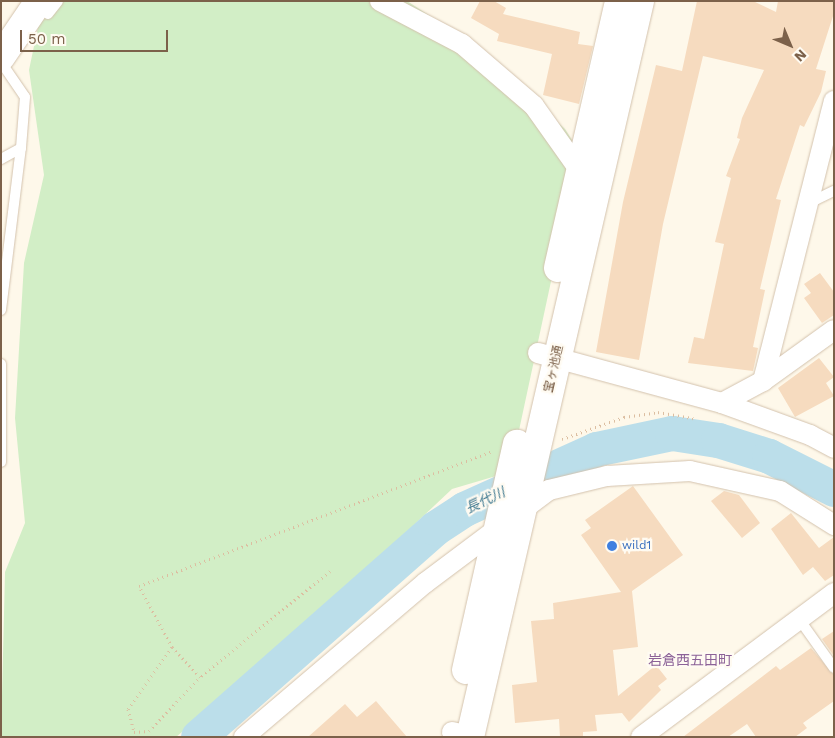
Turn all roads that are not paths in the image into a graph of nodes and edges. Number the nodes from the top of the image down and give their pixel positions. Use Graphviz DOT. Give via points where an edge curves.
graph roads {
  1 [pos="58,1"];
  2 [pos="380,1"];
  3 [pos="619,1"];
  4 [pos="640,1"];
  5 [pos="44,8"];
  6 [pos="1,57"];
  7 [pos="1,62"];
  8 [pos="834,101"];
  9 [pos="20,148"];
  10 [pos="1,159"];
  11 [pos="580,171"];
  12 [pos="834,191"];
  13 [pos="809,203"];
  14 [pos="1,310"];
  15 [pos="834,330"];
  16 [pos="547,354"];
  17 [pos="1,364"];
  18 [pos="764,381"];
  19 [pos="722,404"];
  20 [pos="834,448"];
  21 [pos="1,462"];
  22 [pos="518,481"];
  23 [pos="834,525"];
  24 [pos="834,593"];
  25 [pos="799,619"];
  26 [pos="834,668"];
  27 [pos="463,736"];
  28 [pos="244,737"];
  29 [pos="641,737"];
  1 -- 5 [label="lane"];
  2 -- 11 [label="street" via="462,44 534,106"];
  3 -- 11 [label="street, 宝ヶ池通"];
  4 -- 16 [label="street, 宝ヶ池通"];
  5 -- 6 [label="street"];
  7 -- 9 [label="lane" via="17,80 24,97"];
  8 -- 13 [label="street"];
  9 -- 10 [label="lane" via="3,154"];
  9 -- 14 [label="lane"];
  11 -- 16 [label="street, 宝ヶ池通"];
  12 -- 13 [label="lane"];
  13 -- 18 [label="street"];
  15 -- 18 [label="street"];
  16 -- 19 [label="street"];
  16 -- 22 [label="street, 宝ヶ池通"];
  17 -- 21 [label="lane"];
  18 -- 19 [label="street"];
  19 -- 20 [label="street" via="810,435"];
  22 -- 23 [label="street" via="549,490 607,476 690,471 780,491"];
  22 -- 27 [label="street, 宝ヶ池通"];
  22 -- 28 [label="street"];
  24 -- 25 [label="street"];
  25 -- 26 [label="lane"];
  25 -- 29 [label="street"];
}
